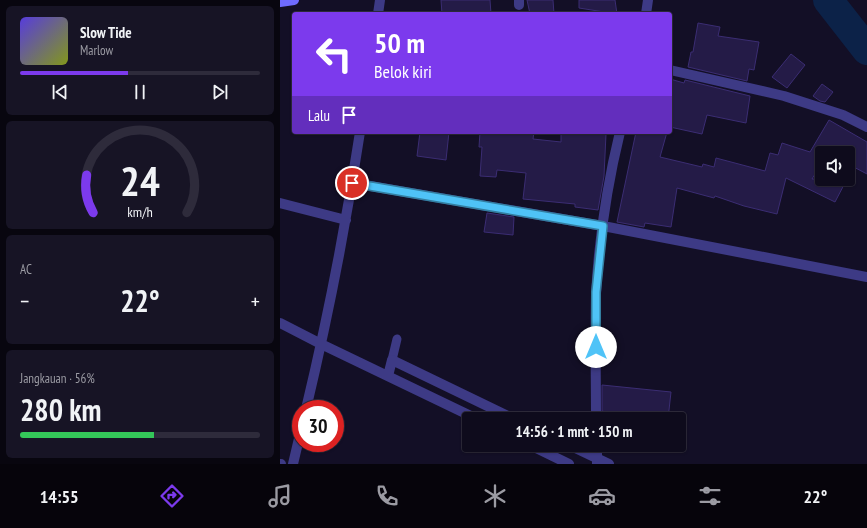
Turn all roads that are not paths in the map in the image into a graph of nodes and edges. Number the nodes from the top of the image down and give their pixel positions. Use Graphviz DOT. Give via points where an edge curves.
graph roads {
  1 [pos="294,0"];
  2 [pos="380,0"];
  3 [pos="648,0"];
  4 [pos="280,2"];
  5 [pos="378,12"];
  6 [pos="646,12"];
  7 [pos="672,70"];
  8 [pos="867,127"];
  9 [pos="360,134"];
  10 [pos="620,134"];
  11 [pos="352,183"];
  12 [pos="280,203"];
  13 [pos="346,220"];
  14 [pos="603,226"];
  15 [pos="867,277"];
  16 [pos="280,323"];
  17 [pos="397,339"];
  18 [pos="322,343"];
  19 [pos="390,368"];
  20 [pos="308,400"];
  21 [pos="476,402"];
  22 [pos="466,412"];
  23 [pos="474,412"];
  24 [pos="498,412"];
  25 [pos="596,412"];
  26 [pos="296,452"];
  27 [pos="544,452"];
  28 [pos="581,452"];
  29 [pos="597,462"];
  30 [pos="293,464"];
  31 [pos="569,464"];
  32 [pos="609,464"];
  1 -- 4 [label="main road"];
  2 -- 5 [label="street"];
  3 -- 6 [label="street"];
  7 -- 8 [label="street" via="784,96 843,115"];
  9 -- 11 [label="street"];
  10 -- 14 [label="street" via="611,170"];
  11 -- 13 [label="street"];
  11 -- 14 [label="street"];
  12 -- 13 [label="street"];
  13 -- 18 [label="street"];
  14 -- 15 [label="street"];
  14 -- 25 [label="street" via="596,298"];
  16 -- 18 [label="street"];
  17 -- 19 [label="lane"];
  18 -- 19 [label="street"];
  18 -- 20 [label="street"];
  19 -- 21 [label="street"];
  19 -- 22 [label="street"];
  21 -- 23 [label="street"];
  21 -- 24 [label="street"];
  26 -- 30 [label="street"];
  27 -- 31 [label="street"];
  28 -- 29 [label="street"];
  29 -- 32 [label="street"];
}
